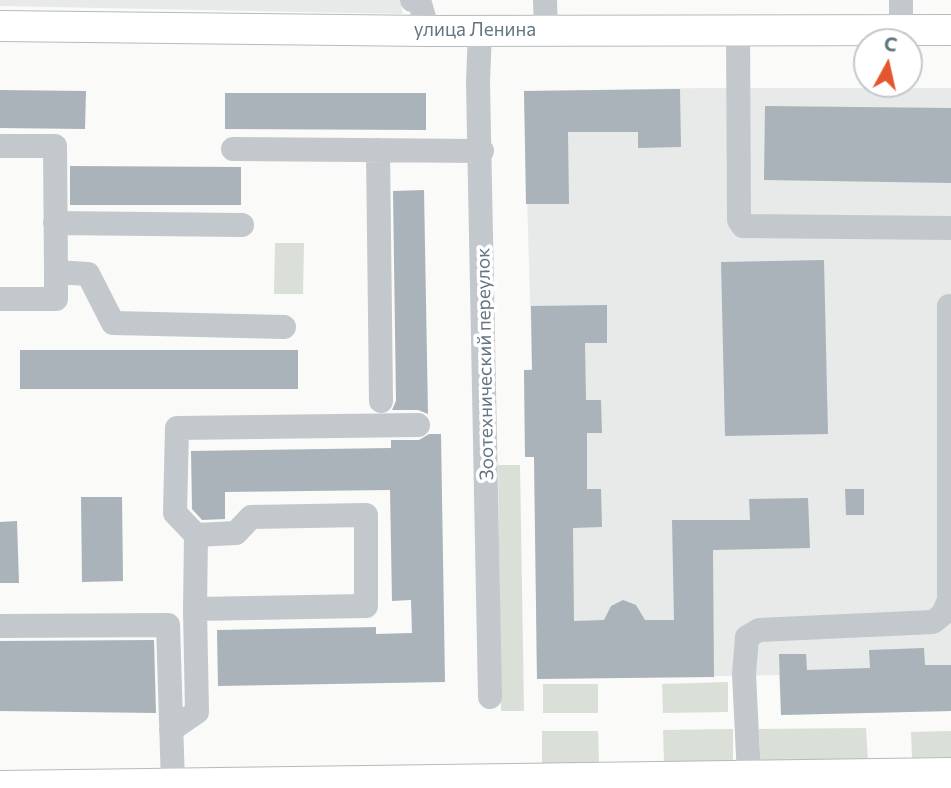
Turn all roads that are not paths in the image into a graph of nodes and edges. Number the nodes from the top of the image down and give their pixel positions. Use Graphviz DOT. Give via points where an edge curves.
graph roads {
  1 [pos="412,0"];
  2 [pos="545,0"];
  3 [pos="901,0"];
  4 [pos="0,26"];
  5 [pos="901,28"];
  6 [pos="428,30"];
  7 [pos="480,30"];
  8 [pos="546,30"];
  9 [pos="738,30"];
  10 [pos="853,30"];
  11 [pos="923,30"];
  12 [pos="951,30"];
  13 [pos="0,146"];
  14 [pos="233,149"];
  15 [pos="378,150"];
  16 [pos="482,150"];
  17 [pos="55,223"];
  18 [pos="242,225"];
  19 [pos="951,228"];
  20 [pos="56,272"];
  21 [pos="0,299"];
  22 [pos="949,306"];
  23 [pos="284,327"];
  24 [pos="381,401"];
  25 [pos="418,425"];
  26 [pos="196,535"];
  27 [pos="195,609"];
  28 [pos="0,626"];
  29 [pos="490,697"];
  30 [pos="171,730"];
  31 [pos="951,773"];
  32 [pos="749,776"];
  33 [pos="630,782"];
  34 [pos="497,783"];
  35 [pos="173,784"];
  36 [pos="0,786"];
  1 -- 6 [label="street" via="419,0"];
  2 -- 8 [label="street"];
  3 -- 5 [label="street"];
  4 -- 6 [label="main road, улица Ленина"];
  6 -- 7 [label="main road, улица Ленина"];
  7 -- 8 [label="main road, улица Ленина"];
  7 -- 16 [label="street, Зоотехнический переулок"];
  8 -- 9 [label="main road, улица Ленина"];
  9 -- 10 [label="main road, улица Ленина"];
  9 -- 19 [label="street" via="739,220 743,226"];
  11 -- 12 [label="main road, улица Ленина"];
  13 -- 17 [label="street" via="55,146"];
  14 -- 15 [label="street"];
  15 -- 16 [label="street"];
  15 -- 24 [label="street"];
  16 -- 29 [label="street, Зоотехнический переулок"];
  17 -- 18 [label="street"];
  17 -- 20 [label="street"];
  20 -- 21 [label="street" via="56,299"];
  20 -- 23 [label="street" via="88,274 113,323"];
  22 -- 32 [label="street" via="949,600 933,622 759,630 747,637 744,674"];
  25 -- 26 [label="street" via="177,428 175,513"];
  26 -- 27 [label="street"];
  26 -- 27 [label="street" via="236,533 251,517 366,515 366,606"];
  27 -- 30 [label="street" via="197,712"];
  28 -- 30 [label="street" via="168,625"];
  30 -- 35 [label="street"];
  31 -- 32 [label="main road"];
  32 -- 33 [label="main road"];
  33 -- 34 [label="main road"];
  34 -- 35 [label="main road"];
  35 -- 36 [label="main road"];
}
